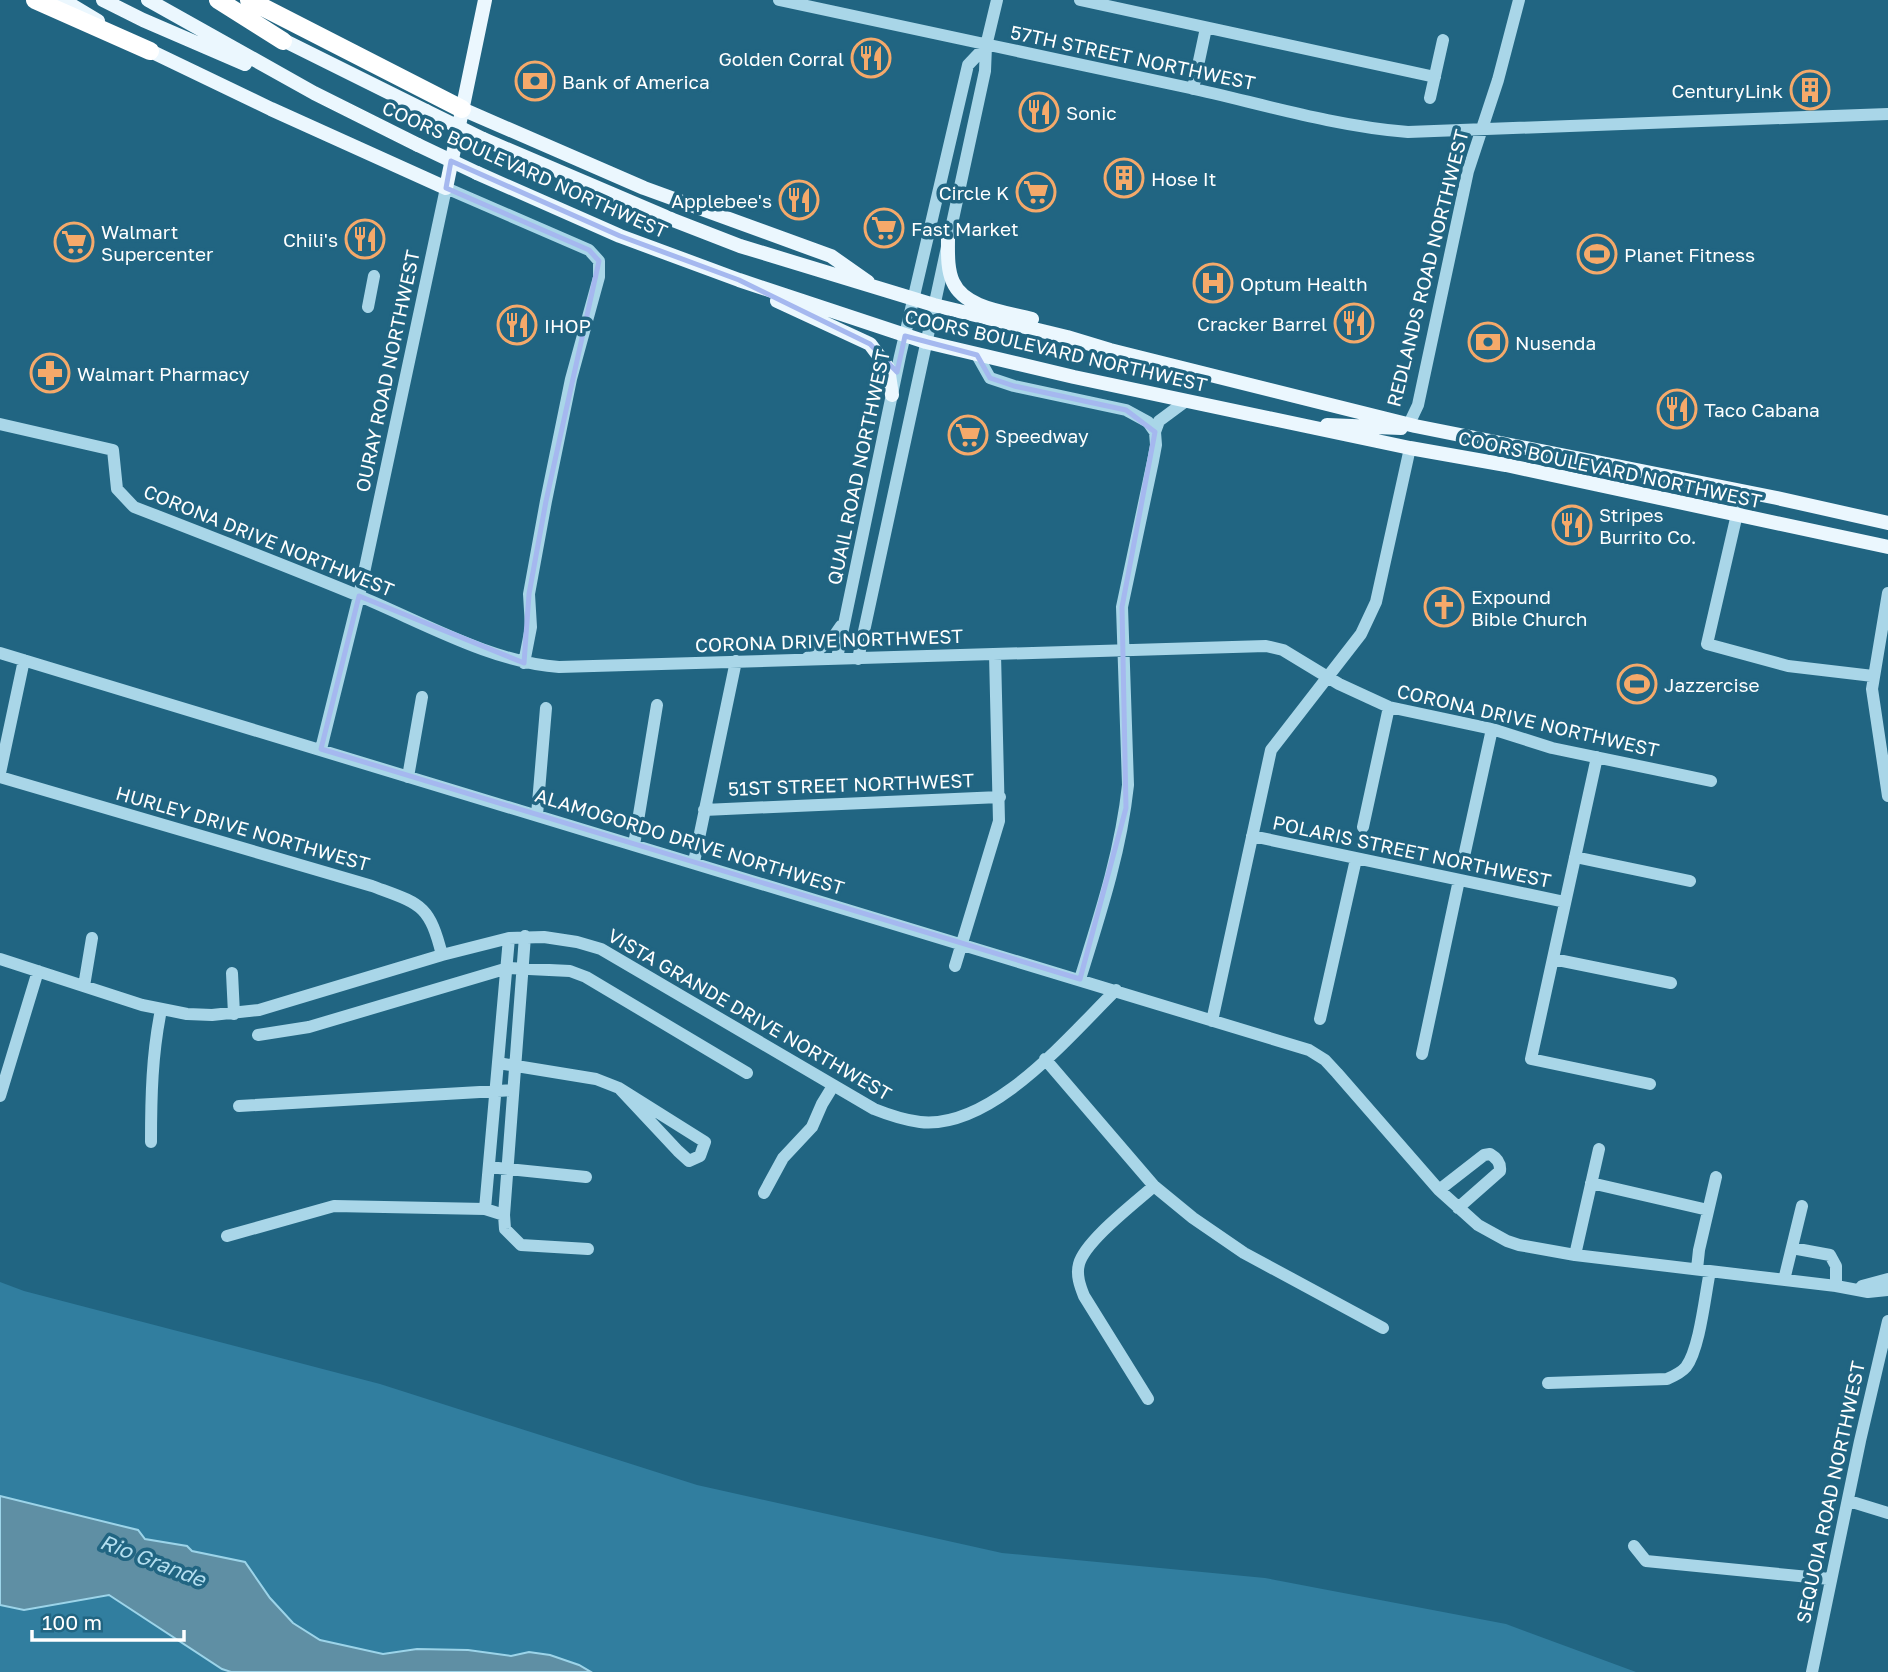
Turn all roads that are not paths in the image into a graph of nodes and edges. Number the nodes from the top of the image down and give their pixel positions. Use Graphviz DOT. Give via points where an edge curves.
graph roads {
  1 [pos="35,0"];
  2 [pos="63,0"];
  3 [pos="103,0"];
  4 [pos="148,0"];
  5 [pos="205,0"];
  6 [pos="218,0"];
  7 [pos="249,0"];
  8 [pos="485,0"];
  9 [pos="779,0"];
  10 [pos="997,0"];
  11 [pos="1080,0"];
  12 [pos="1519,0"];
  13 [pos="1206,28"];
  14 [pos="1443,40"];
  15 [pos="283,41"];
  16 [pos="986,46"];
  17 [pos="150,51"];
  18 [pos="1435,77"];
  19 [pos="1193,89"];
  20 [pos="314,93"];
  21 [pos="1430,98"];
  22 [pos="463,109"];
  23 [pos="1888,114"];
  24 [pos="1480,128"];
  25 [pos="446,188"];
  26 [pos="948,238"];
  27 [pos="374,276"];
  28 [pos="739,280"];
  29 [pos="878,289"];
  30 [pos="914,300"];
  31 [pos="933,305"];
  32 [pos="368,307"];
  33 [pos="905,336"];
  34 [pos="1067,337"];
  35 [pos="926,342"];
  36 [pos="977,355"];
  37 [pos="892,396"];
  38 [pos="1186,401"];
  39 [pos="1409,424"];
  40 [pos="0,425"];
  41 [pos="1311,428"];
  42 [pos="1154,432"];
  43 [pos="1504,444"];
  44 [pos="1410,449"];
  45 [pos="1739,491"];
  46 [pos="1737,514"];
  47 [pos="1888,523"];
  48 [pos="1888,547"];
  49 [pos="860,558"];
  50 [pos="878,562"];
  51 [pos="1888,593"];
  52 [pos="359,596"];
  53 [pos="846,620"];
  54 [pos="1124,650"];
  55 [pos="0,653"];
  56 [pos="995,654"];
  57 [pos="837,658"];
  58 [pos="858,659"];
  59 [pos="24,660"];
  60 [pos="804,660"];
  61 [pos="736,662"];
  62 [pos="524,663"];
  63 [pos="1327,676"];
  64 [pos="1873,676"];
  65 [pos="422,697"];
  66 [pos="657,705"];
  67 [pos="1389,707"];
  68 [pos="546,708"];
  69 [pos="1492,729"];
  70 [pos="321,749"];
  71 [pos="1597,757"];
  72 [pos="0,775"];
  73 [pos="408,777"];
  74 [pos="1711,782"];
  75 [pos="1888,796"];
  76 [pos="1000,797"];
  77 [pos="704,810"];
  78 [pos="537,815"];
  79 [pos="1363,827"];
  80 [pos="1252,836"];
  81 [pos="634,845"];
  82 [pos="1465,852"];
  83 [pos="1575,857"];
  84 [pos="1356,859"];
  85 [pos="694,862"];
  86 [pos="1459,880"];
  87 [pos="1690,881"];
  88 [pos="1565,902"];
  89 [pos="525,936"];
  90 [pos="92,938"];
  91 [pos="509,939"];
  92 [pos="962,943"];
  93 [pos="442,955"];
  94 [pos="0,959"];
  95 [pos="1553,959"];
  96 [pos="955,966"];
  97 [pos="523,967"];
  98 [pos="508,968"];
  99 [pos="38,971"];
  100 [pos="232,973"];
  101 [pos="1080,979"];
  102 [pos="1671,983"];
  103 [pos="84,986"];
  104 [pos="1116,990"];
  105 [pos="161,1010"];
  106 [pos="234,1014"];
  107 [pos="1320,1019"];
  108 [pos="1212,1021"];
  109 [pos="258,1035"];
  110 [pos="1422,1054"];
  111 [pos="1045,1059"];
  112 [pos="498,1063"];
  113 [pos="516,1065"];
  114 [pos="747,1073"];
  115 [pos="1650,1084"];
  116 [pos="833,1086"];
  117 [pos="619,1088"];
  118 [pos="513,1090"];
  119 [pos="495,1092"];
  120 [pos="0,1096"];
  121 [pos="239,1106"];
  122 [pos="151,1142"];
  123 [pos="1599,1149"];
  124 [pos="489,1167"];
  125 [pos="507,1170"];
  126 [pos="586,1177"];
  127 [pos="1716,1177"];
  128 [pos="1591,1183"];
  129 [pos="1154,1186"];
  130 [pos="1439,1190"];
  131 [pos="764,1193"];
  132 [pos="1802,1206"];
  133 [pos="1458,1208"];
  134 [pos="485,1209"];
  135 [pos="1708,1210"];
  136 [pos="504,1215"];
  137 [pos="227,1236"];
  138 [pos="1792,1248"];
  139 [pos="588,1249"];
  140 [pos="1575,1255"];
  141 [pos="1703,1270"];
  142 [pos="1888,1279"];
  143 [pos="1784,1280"];
  144 [pos="1836,1286"];
  145 [pos="1855,1288"];
  146 [pos="1888,1290"];
  147 [pos="1888,1321"];
  148 [pos="1383,1328"];
  149 [pos="1548,1383"];
  150 [pos="1148,1399"];
  151 [pos="1849,1501"];
  152 [pos="1888,1513"];
  153 [pos="1634,1546"];
  154 [pos="1830,1579"];
  155 [pos="1812,1672"];
  1 -- 17 [label="highway"];
  2 -- 17 [label="main road"];
  3 -- 20 [label="main road"];
  4 -- 20 [label="main road, COORS BOULEVARD NORTHWEST"];
  5 -- 15 [label="main road, COORS BOULEVARD NORTHWEST"];
  6 -- 15 [label="highway"];
  7 -- 22 [label="highway"];
  8 -- 22 [label="main road, OURAY ROAD NORTHWEST"];
  9 -- 16 [label="street, 57TH STREET NORTHWEST"];
  10 -- 16 [label="street, QUAIL ROAD NORTHWEST"];
  11 -- 13 [label="street"];
  12 -- 24 [label="street, REDLANDS ROAD NORTHWEST"];
  13 -- 18 [label="street"];
  13 -- 19 [label="street"];
  14 -- 18 [label="street"];
  15 -- 29 [label="main road, COORS BOULEVARD NORTHWEST, bridge" via="483,139 673,220"];
  16 -- 19 [label="street, 57TH STREET NORTHWEST"];
  16 -- 26 [label="street, QUAIL ROAD NORTHWEST" via="985,71"];
  16 -- 30 [label="street, QUAIL ROAD NORTHWEST" via="968,65"];
  17 -- 25 [label="main road"];
  18 -- 21 [label="street"];
  19 -- 24 [label="street, 57TH STREET NORTHWEST" via="1386,130"];
  20 -- 28 [label="main road, COORS BOULEVARD NORTHWEST, bridge" via="620,236"];
  22 -- 25 [label="main road, OURAY ROAD NORTHWEST"];
  22 -- 29 [label="main road" via="644,188 831,256"];
  23 -- 24 [label="street, 57TH STREET NORTHWEST"];
  24 -- 39 [label="street, REDLANDS ROAD NORTHWEST" via="1418,405"];
  25 -- 52 [label="street, OURAY ROAD NORTHWEST"];
  25 -- 62 [label="street" via="589,250 599,261 531,586 531,628"];
  26 -- 31 [label="street, QUAIL ROAD NORTHWEST"];
  26 -- 34 [label="main road" via="948,267 962,295 977,304 1046,323"];
  27 -- 32 [label="street"];
  28 -- 33 [label="main road, COORS BOULEVARD NORTHWEST"];
  28 -- 37 [label="main road" via="870,344 888,368"];
  29 -- 30 [label="main road, COORS BOULEVARD NORTHWEST"];
  30 -- 31 [label="main road, COORS BOULEVARD NORTHWEST"];
  30 -- 33 [label="street, QUAIL ROAD NORTHWEST"];
  31 -- 34 [label="main road, COORS BOULEVARD NORTHWEST"];
  31 -- 35 [label="street, QUAIL ROAD NORTHWEST"];
  33 -- 35 [label="main road, COORS BOULEVARD NORTHWEST"];
  33 -- 37 [label="street, QUAIL ROAD NORTHWEST"];
  34 -- 39 [label="main road, COORS BOULEVARD NORTHWEST"];
  35 -- 36 [label="main road, COORS BOULEVARD NORTHWEST"];
  35 -- 50 [label="street, QUAIL ROAD NORTHWEST"];
  36 -- 38 [label="main road, COORS BOULEVARD NORTHWEST"];
  36 -- 42 [label="street" via="990,378 1126,410 1148,422"];
  37 -- 49 [label="street, QUAIL ROAD NORTHWEST"];
  38 -- 41 [label="main road, COORS BOULEVARD NORTHWEST"];
  38 -- 42 [label="street" via="1159,421"];
  39 -- 41 [label="main road" via="1402,428 1333,424"];
  39 -- 43 [label="main road, COORS BOULEVARD NORTHWEST"];
  40 -- 52 [label="street, CORONA DRIVE NORTHWEST" via="113,450 117,489 134,507"];
  41 -- 44 [label="main road, COORS BOULEVARD NORTHWEST"];
  42 -- 54 [label="street" via="1154,453 1122,607"];
  43 -- 44 [label="main road" via="1428,437"];
  43 -- 45 [label="main road, COORS BOULEVARD NORTHWEST"];
  44 -- 46 [label="main road, COORS BOULEVARD NORTHWEST"];
  44 -- 63 [label="street" via="1376,603 1361,634"];
  45 -- 46 [label="street"];
  45 -- 47 [label="main road, COORS BOULEVARD NORTHWEST"];
  46 -- 48 [label="main road, COORS BOULEVARD NORTHWEST"];
  46 -- 64 [label="street" via="1707,644 1788,666"];
  49 -- 50 [label="street"];
  49 -- 53 [label="street, QUAIL ROAD NORTHWEST"];
  50 -- 58 [label="street, QUAIL ROAD NORTHWEST"];
  51 -- 64 [label="street"];
  52 -- 62 [label="street, CORONA DRIVE NORTHWEST"];
  52 -- 70 [label="street, OURAY ROAD NORTHWEST"];
  53 -- 57 [label="street, QUAIL ROAD NORTHWEST"];
  53 -- 60 [label="street" via="832,639"];
  54 -- 56 [label="street, CORONA DRIVE NORTHWEST"];
  54 -- 63 [label="street, CORONA DRIVE NORTHWEST" via="1266,646 1283,650"];
  54 -- 101 [label="street" via="1126,808"];
  55 -- 59 [label="street, ALAMOGORDO DRIVE NORTHWEST"];
  56 -- 58 [label="street, CORONA DRIVE NORTHWEST"];
  56 -- 76 [label="street"];
  57 -- 58 [label="street, CORONA DRIVE NORTHWEST"];
  57 -- 60 [label="street, CORONA DRIVE NORTHWEST"];
  59 -- 70 [label="street, ALAMOGORDO DRIVE NORTHWEST"];
  59 -- 72 [label="street"];
  60 -- 61 [label="street, CORONA DRIVE NORTHWEST"];
  61 -- 62 [label="street, CORONA DRIVE NORTHWEST" via="559,667"];
  61 -- 77 [label="street"];
  63 -- 67 [label="street, CORONA DRIVE NORTHWEST"];
  63 -- 80 [label="street" via="1270,750"];
  64 -- 75 [label="street"];
  65 -- 73 [label="street"];
  66 -- 81 [label="street"];
  67 -- 69 [label="street, CORONA DRIVE NORTHWEST"];
  67 -- 79 [label="street"];
  68 -- 78 [label="street"];
  69 -- 71 [label="street, CORONA DRIVE NORTHWEST"];
  69 -- 82 [label="street"];
  70 -- 73 [label="street, ALAMOGORDO DRIVE NORTHWEST"];
  71 -- 74 [label="street, CORONA DRIVE NORTHWEST"];
  71 -- 83 [label="street"];
  72 -- 93 [label="street, HURLEY DRIVE NORTHWEST" via="415,902 432,920"];
  73 -- 78 [label="street, ALAMOGORDO DRIVE NORTHWEST"];
  76 -- 77 [label="street, 51ST STREET NORTHWEST"];
  76 -- 92 [label="street" via="999,821"];
  77 -- 85 [label="street"];
  78 -- 81 [label="street, ALAMOGORDO DRIVE NORTHWEST"];
  80 -- 84 [label="street, POLARIS STREET NORTHWEST"];
  80 -- 108 [label="street"];
  81 -- 85 [label="street, ALAMOGORDO DRIVE NORTHWEST"];
  83 -- 87 [label="street"];
  83 -- 88 [label="street"];
  84 -- 86 [label="street, POLARIS STREET NORTHWEST"];
  84 -- 107 [label="street"];
  85 -- 92 [label="street, ALAMOGORDO DRIVE NORTHWEST"];
  86 -- 88 [label="street, POLARIS STREET NORTHWEST"];
  86 -- 110 [label="street"];
  88 -- 95 [label="street"];
  89 -- 91 [label="street, VISTA GRANDE DRIVE NORTHWEST"];
  89 -- 97 [label="street"];
  89 -- 116 [label="street, VISTA GRANDE DRIVE NORTHWEST" via="601,950"];
  90 -- 103 [label="street"];
  91 -- 93 [label="street, VISTA GRANDE DRIVE NORTHWEST"];
  91 -- 98 [label="street"];
  92 -- 96 [label="street"];
  92 -- 101 [label="street, ALAMOGORDO DRIVE NORTHWEST"];
  93 -- 106 [label="street, VISTA GRANDE DRIVE NORTHWEST"];
  94 -- 99 [label="street, VISTA GRANDE DRIVE NORTHWEST"];
  95 -- 102 [label="street"];
  95 -- 115 [label="street" via="1531,1059"];
  97 -- 98 [label="street"];
  97 -- 113 [label="street"];
  97 -- 114 [label="street" via="586,977"];
  98 -- 109 [label="street" via="309,1027"];
  98 -- 112 [label="street"];
  99 -- 103 [label="street, VISTA GRANDE DRIVE NORTHWEST"];
  99 -- 120 [label="street"];
  100 -- 106 [label="street"];
  101 -- 104 [label="street, ALAMOGORDO DRIVE NORTHWEST"];
  103 -- 105 [label="street, VISTA GRANDE DRIVE NORTHWEST"];
  104 -- 108 [label="street, ALAMOGORDO DRIVE NORTHWEST"];
  104 -- 111 [label="street, VISTA GRANDE DRIVE NORTHWEST"];
  105 -- 106 [label="street, VISTA GRANDE DRIVE NORTHWEST"];
  105 -- 122 [label="street" via="151,1078"];
  108 -- 130 [label="street, ALAMOGORDO DRIVE NORTHWEST" via="1309,1050 1325,1060"];
  111 -- 116 [label="street, VISTA GRANDE DRIVE NORTHWEST" via="992,1104 941,1121 888,1114"];
  111 -- 129 [label="street"];
  112 -- 113 [label="street"];
  112 -- 119 [label="street"];
  113 -- 117 [label="street" via="585,1076"];
  113 -- 118 [label="street"];
  116 -- 131 [label="street" via="812,1127 783,1158"];
  117 -- 117 [label="street" via="705,1142 700,1157 690,1161 678,1152"];
  118 -- 119 [label="street"];
  118 -- 125 [label="street"];
  119 -- 121 [label="street"];
  119 -- 124 [label="street"];
  123 -- 128 [label="street"];
  124 -- 125 [label="street"];
  124 -- 134 [label="street"];
  125 -- 126 [label="street"];
  125 -- 136 [label="street"];
  127 -- 135 [label="street"];
  128 -- 135 [label="street"];
  128 -- 140 [label="street"];
  129 -- 148 [label="street" via="1244,1253"];
  129 -- 150 [label="street" via="1089,1245 1078,1269 1084,1296"];
  130 -- 133 [label="street"];
  130 -- 133 [label="street" via="1484,1155 1495,1157 1500,1171"];
  132 -- 138 [label="street"];
  133 -- 140 [label="street" via="1507,1241"];
  134 -- 136 [label="street"];
  134 -- 137 [label="street" via="334,1206"];
  135 -- 141 [label="street"];
  136 -- 139 [label="street" via="505,1229 521,1245"];
  138 -- 143 [label="street"];
  138 -- 144 [label="street" via="1830,1255 1836,1266"];
  140 -- 141 [label="street"];
  141 -- 143 [label="street"];
  141 -- 149 [label="street" via="1704,1304 1690,1359 1677,1375"];
  142 -- 145 [label="street"];
  143 -- 144 [label="street"];
  144 -- 145 [label="street"];
  145 -- 146 [label="street"];
  147 -- 151 [label="street, SEQUOIA ROAD NORTHWEST"];
  151 -- 152 [label="street"];
  151 -- 154 [label="street, SEQUOIA ROAD NORTHWEST"];
  153 -- 154 [label="street" via="1646,1561"];
  154 -- 155 [label="street, SEQUOIA ROAD NORTHWEST"];
}
